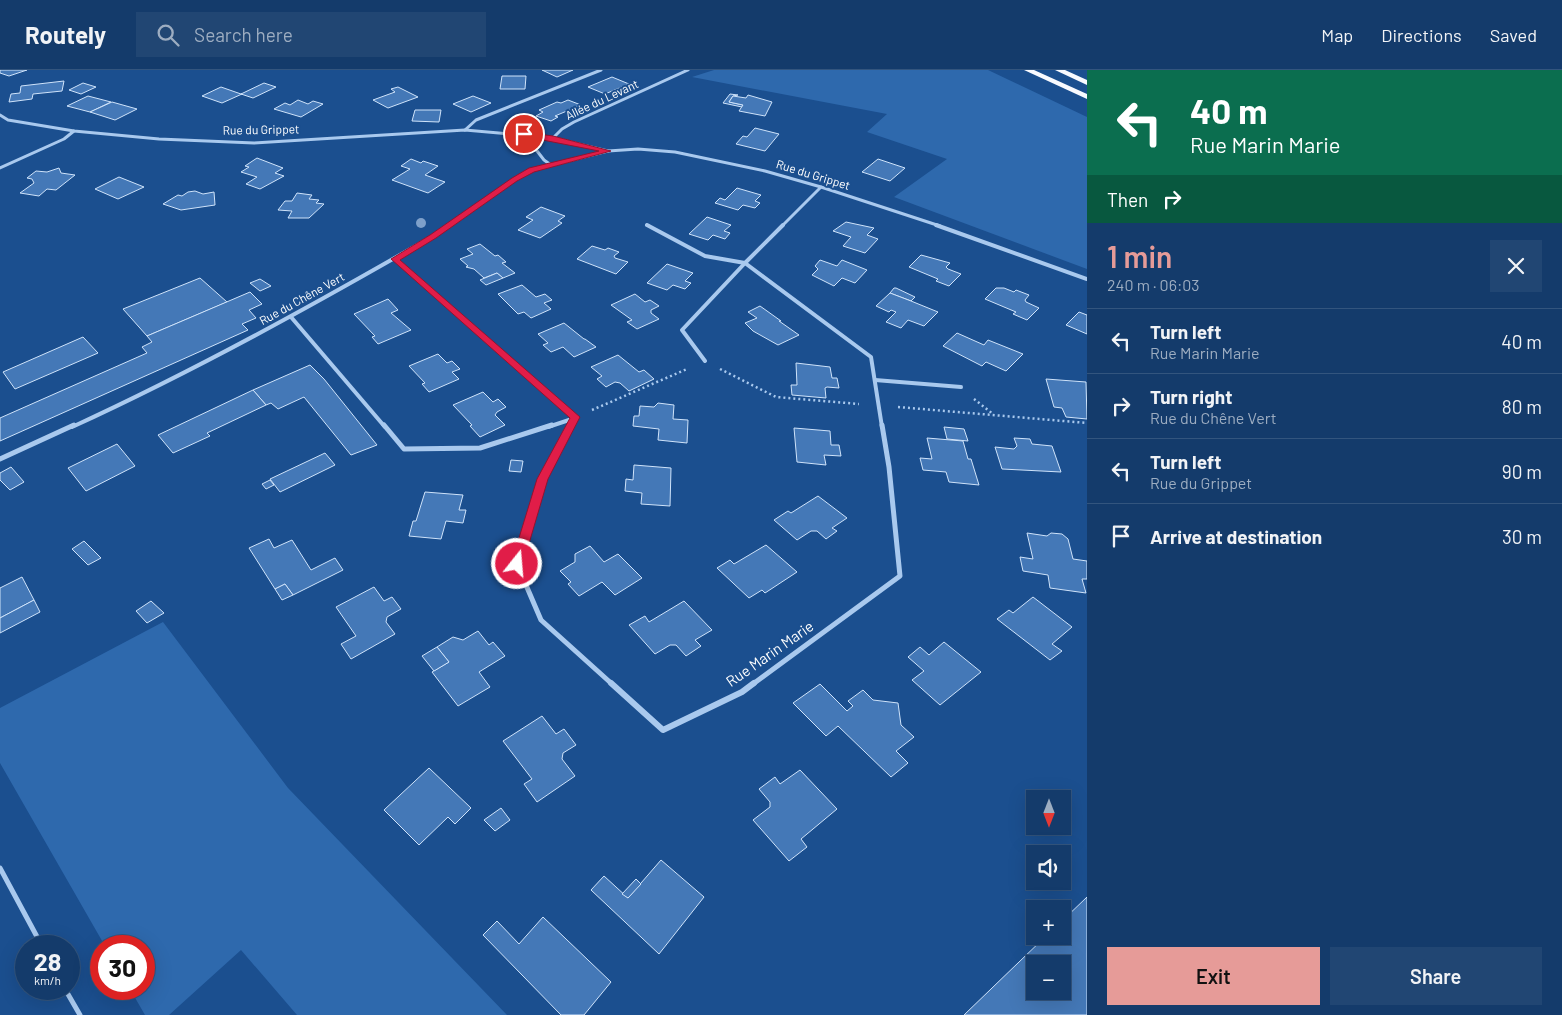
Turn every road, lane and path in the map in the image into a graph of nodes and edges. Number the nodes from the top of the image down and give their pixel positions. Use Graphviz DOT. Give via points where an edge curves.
graph roads {
  1 [pos="601,70"];
  2 [pos="688,70"];
  3 [pos="1028,70"];
  4 [pos="1059,70"];
  5 [pos="1087,83"];
  6 [pos="1087,97"];
  7 [pos="0,115"];
  8 [pos="465,130"];
  9 [pos="74,131"];
  10 [pos="524,134"];
  11 [pos="553,138"];
  12 [pos="608,151"];
  13 [pos="551,165"];
  14 [pos="0,168"];
  15 [pos="821,187"];
  16 [pos="647,225"];
  17 [pos="395,259"];
  18 [pos="745,263"];
  19 [pos="1087,279"];
  20 [pos="291,318"];
  21 [pos="705,361"];
  22 [pos="875,380"];
  23 [pos="960,387"];
  24 [pos="994,415"];
  25 [pos="575,417"];
  26 [pos="0,459"];
  27 [pos="0,868"];
  28 [pos="36,935"];
  29 [pos="71,1000"];
  30 [pos="80,1015"];
  1 -- 8 [label="street" via="476,120"];
  2 -- 11 [label="street, Allée du Levant" via="574,122"];
  3 -- 6 [label="highway"];
  4 -- 5 [label="highway"];
  7 -- 9 [label="street, Rue du Grippet" via="8,120"];
  8 -- 9 [label="street, Rue du Grippet" via="254,142 159,139"];
  8 -- 10 [label="street, Rue du Grippet"];
  9 -- 14 [label="street" via="64,139"];
  10 -- 11 [label="street, Rue du Grippet"];
  10 -- 13 [label="street"];
  11 -- 12 [label="street, Rue du Grippet"];
  12 -- 13 [label="street, Rue du Chêne Vert"];
  12 -- 15 [label="street, Rue du Grippet" via="675,152 765,171"];
  13 -- 17 [label="street, Rue du Chêne Vert" via="515,179"];
  15 -- 18 [label="street"];
  15 -- 19 [label="street, Rue du Grippet"];
  16 -- 18 [label="street" via="705,256"];
  17 -- 20 [label="street, Rue du Chêne Vert"];
  17 -- 25 [label="street"];
  18 -- 21 [label="street" via="682,330"];
  18 -- 22 [label="street, Rue Marin Marie" via="871,357"];
  20 -- 25 [label="street" via="404,450 480,448"];
  20 -- 26 [label="street, Rue du Chêne Vert" via="126,402"];
  21 -- 25 [label="path"];
  22 -- 23 [label="street"];
  22 -- 25 [label="street, Rue Marin Marie" via="889,467 900,576 742,692 663,730 541,620 517,564 542,479"];
  23 -- 24 [label="path"];
  27 -- 28 [label="lane"];
  29 -- 30 [label="lane"];
}
